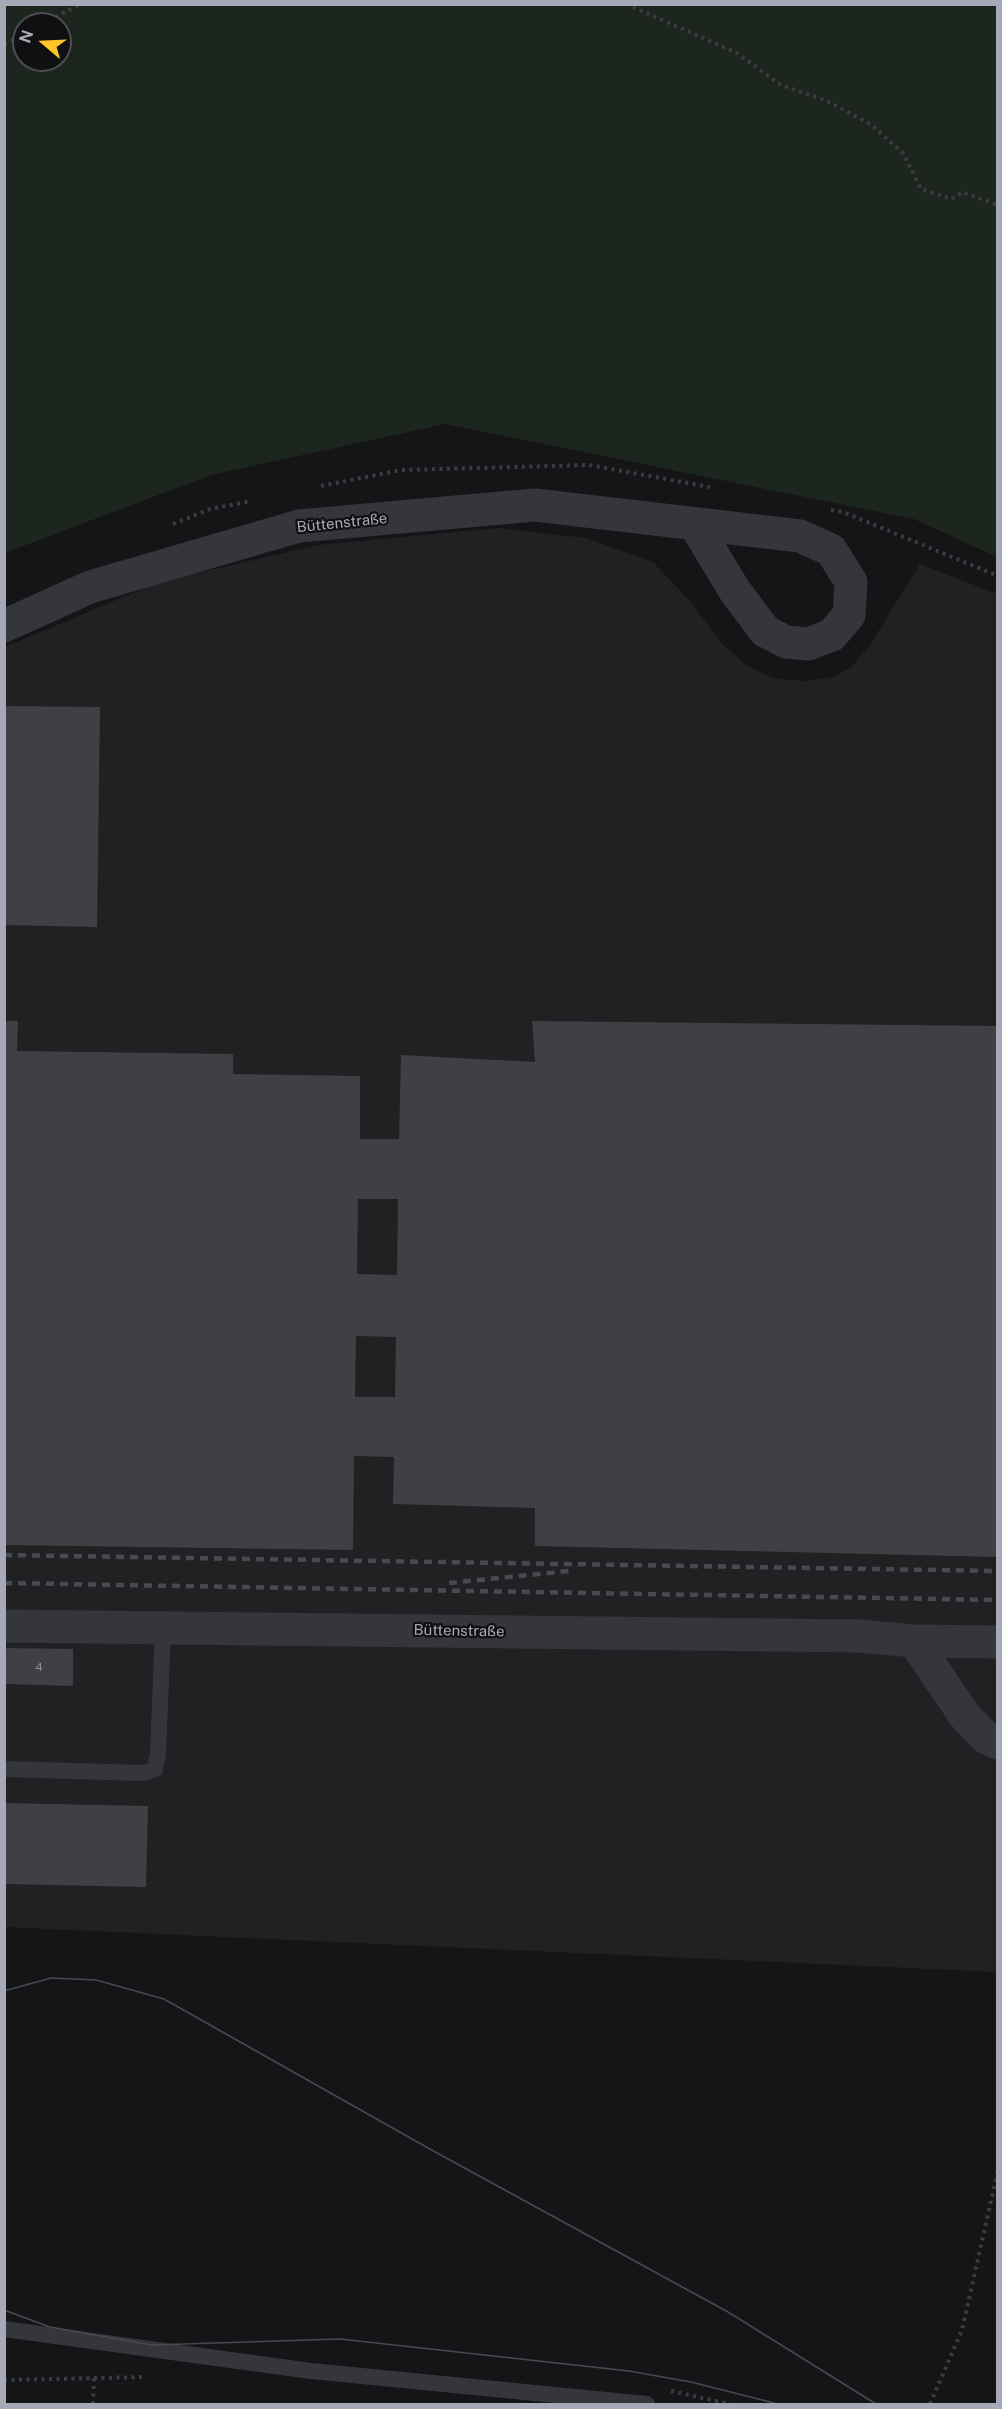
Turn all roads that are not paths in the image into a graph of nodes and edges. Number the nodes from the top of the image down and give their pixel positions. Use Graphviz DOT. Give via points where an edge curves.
graph roads {
  1 [pos="695,525"];
  2 [pos="4,626"];
  3 [pos="4,1626"];
  4 [pos="163,1628"];
  5 [pos="914,1641"];
  6 [pos="998,1642"];
  7 [pos="998,1743"];
  8 [pos="4,1769"];
  9 [pos="4,2329"];
  10 [pos="647,2404"];
  1 -- 1 [label="street, Büttenstraße" via="754,528 800,536 831,550 851,582 849,615 832,635 808,644 786,642 765,631"];
  1 -- 2 [label="street, Büttenstraße" via="535,505 299,526 90,587"];
  3 -- 4 [label="street, Büttenstraße"];
  4 -- 5 [label="street, Büttenstraße" via="858,1636"];
  4 -- 8 [label="lane" via="155,1769 144,1773"];
  5 -- 6 [label="street, Büttenstraße"];
  5 -- 7 [label="street" via="965,1716 985,1737"];
  9 -- 10 [label="lane" via="311,2371"];
}
